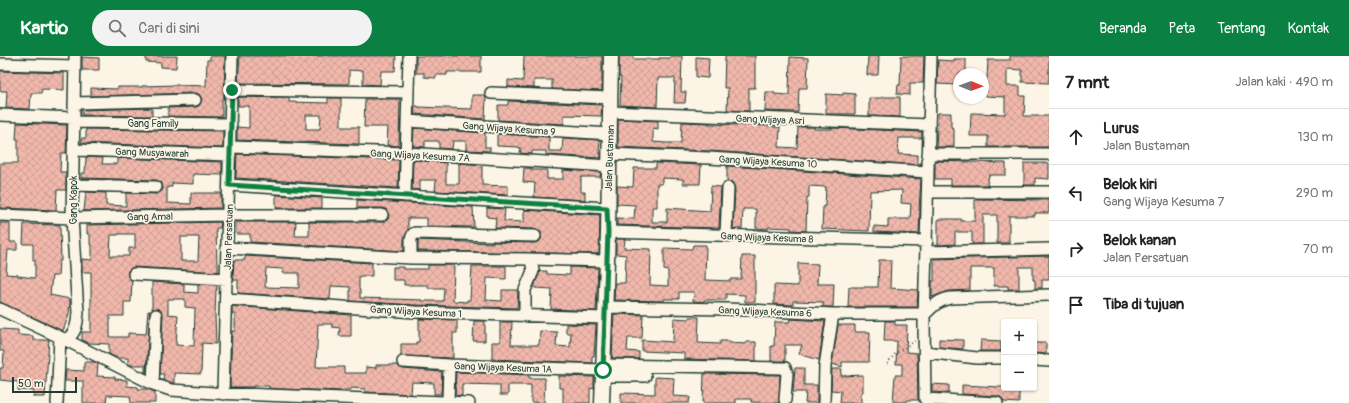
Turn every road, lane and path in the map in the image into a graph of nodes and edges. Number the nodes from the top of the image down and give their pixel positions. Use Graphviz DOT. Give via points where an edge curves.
graph roads {
  1 [pos="232,56"];
  2 [pos="409,56"];
  3 [pos="611,56"];
  4 [pos="931,56"];
  5 [pos="75,61"];
  6 [pos="0,64"];
  7 [pos="232,90"];
  8 [pos="408,92"];
  9 [pos="491,93"];
  10 [pos="610,98"];
  11 [pos="194,100"];
  12 [pos="74,103"];
  13 [pos="610,112"];
  14 [pos="0,115"];
  15 [pos="74,120"];
  16 [pos="408,121"];
  17 [pos="231,124"];
  18 [pos="929,125"];
  19 [pos="610,134"];
  20 [pos="74,150"];
  21 [pos="230,151"];
  22 [pos="407,153"];
  23 [pos="928,154"];
  24 [pos="1049,154"];
  25 [pos="609,160"];
  26 [pos="928,172"];
  27 [pos="73,185"];
  28 [pos="229,185"];
  29 [pos="156,187"];
  30 [pos="728,188"];
  31 [pos="928,192"];
  32 [pos="1049,192"];
  33 [pos="405,196"];
  34 [pos="607,208"];
  35 [pos="228,214"];
  36 [pos="0,215"];
  37 [pos="382,215"];
  38 [pos="72,218"];
  39 [pos="608,232"];
  40 [pos="535,236"];
  41 [pos="726,236"];
  42 [pos="926,247"];
  43 [pos="227,248"];
  44 [pos="1049,249"];
  45 [pos="411,258"];
  46 [pos="531,259"];
  47 [pos="606,261"];
  48 [pos="134,274"];
  49 [pos="227,278"];
  50 [pos="1049,295"];
  51 [pos="227,299"];
  52 [pos="0,309"];
  53 [pos="605,313"];
  54 [pos="833,314"];
  55 [pos="925,314"];
  56 [pos="156,315"];
  57 [pos="525,316"];
  58 [pos="924,334"];
  59 [pos="63,339"];
  60 [pos="925,352"];
  61 [pos="1001,358"];
  62 [pos="1037,360"];
  63 [pos="1049,361"];
  64 [pos="403,362"];
  65 [pos="887,364"];
  66 [pos="449,365"];
  67 [pos="603,370"];
  68 [pos="645,376"];
  69 [pos="153,384"];
  70 [pos="217,397"];
  71 [pos="785,400"];
  72 [pos="925,401"];
  73 [pos="448,402"];
  74 [pos="57,403"];
  75 [pos="469,403"];
  76 [pos="602,403"];
  77 [pos="824,403"];
  78 [pos="998,403"];
  1 -- 7 [label="street, Jalan Persatuan"];
  2 -- 8 [label="street"];
  3 -- 10 [label="main road, Jalan Bustaman"];
  4 -- 18 [label="street"];
  5 -- 6 [label="street"];
  5 -- 12 [label="street, Gang Kapok"];
  7 -- 8 [label="street"];
  7 -- 17 [label="street, Jalan Persatuan"];
  8 -- 16 [label="street"];
  9 -- 10 [label="street"];
  10 -- 13 [label="main road, Jalan Bustaman"];
  11 -- 12 [label="street"];
  12 -- 15 [label="street, Gang Kapok"];
  13 -- 18 [label="street, Gang Wijaya Asri"];
  13 -- 19 [label="main road, Jalan Bustaman"];
  14 -- 15 [label="street, Gang Family"];
  15 -- 17 [label="street, Gang Family"];
  15 -- 20 [label="street, Gang Kapok"];
  16 -- 19 [label="street, Gang Wijaya Kesuma 9"];
  16 -- 22 [label="street"];
  17 -- 21 [label="street, Jalan Persatuan"];
  18 -- 23 [label="street"];
  19 -- 25 [label="main road, Jalan Bustaman"];
  20 -- 21 [label="street, Gang Musyawarah"];
  20 -- 27 [label="street, Gang Kapok"];
  21 -- 22 [label="street, Gang Wijaya Kesuma 7A"];
  21 -- 28 [label="street, Jalan Persatuan"];
  22 -- 25 [label="street, Gang Wijaya Kesuma 7A"];
  22 -- 33 [label="street"];
  23 -- 24 [label="street"];
  23 -- 26 [label="street"];
  25 -- 26 [label="street, Gang Wijaya Kesuma 10" via="709,158"];
  25 -- 34 [label="main road, Jalan Bustaman"];
  26 -- 31 [label="street"];
  27 -- 29 [label="street"];
  27 -- 38 [label="street, Gang Kapok"];
  28 -- 33 [label="street"];
  28 -- 35 [label="street, Jalan Persatuan"];
  30 -- 41 [label="street"];
  31 -- 32 [label="street"];
  31 -- 42 [label="street"];
  33 -- 34 [label="street"];
  34 -- 39 [label="main road, Jalan Bustaman"];
  35 -- 37 [label="street, Gang Amal"];
  35 -- 38 [label="street, Gang Amal"];
  35 -- 43 [label="street, Jalan Persatuan"];
  36 -- 38 [label="street, Gang Amal"];
  38 -- 59 [label="street, Gang Kapok" via="78,313 76,329 72,336"];
  39 -- 41 [label="street, Gang Wijaya Kesuma 8"];
  39 -- 47 [label="main road, Jalan Bustaman"];
  40 -- 45 [label="street" via="415,233 411,238"];
  41 -- 42 [label="street, Gang Wijaya Kesuma 8"];
  42 -- 44 [label="street, Gang Wijaya Kesuma 8"];
  42 -- 55 [label="street"];
  43 -- 45 [label="street"];
  43 -- 49 [label="street, Jalan Persatuan"];
  45 -- 46 [label="street"];
  46 -- 47 [label="street"];
  46 -- 57 [label="street" via="533,271 525,290"];
  47 -- 53 [label="main road, Jalan Bustaman"];
  48 -- 49 [label="street"];
  49 -- 51 [label="street, Jalan Persatuan"];
  50 -- 55 [label="street" via="950,298 937,303"];
  51 -- 57 [label="street, Gang Wijaya Kesuma 1" via="415,312"];
  51 -- 70 [label="street, Jalan Persatuan"];
  52 -- 59 [label="street"];
  53 -- 54 [label="street, Gang Wijaya Kesuma 6" via="727,309"];
  53 -- 57 [label="street, Gang Wijaya Kesuma 1"];
  53 -- 67 [label="main road, Jalan Bustaman"];
  54 -- 55 [label="street, Gang Wijaya Kesuma 6"];
  54 -- 77 [label="street" via="825,366"];
  55 -- 58 [label="street"];
  56 -- 69 [label="street"];
  58 -- 60 [label="street"];
  58 -- 65 [label="path" via="895,354"];
  59 -- 69 [label="street"];
  59 -- 74 [label="street"];
  60 -- 61 [label="street"];
  60 -- 72 [label="street"];
  62 -- 63 [label="street"];
  64 -- 66 [label="street, Gang Wijaya Kesuma 1A"];
  66 -- 67 [label="street, Gang Wijaya Kesuma 1A"];
  66 -- 73 [label="street"];
  67 -- 68 [label="street"];
  67 -- 71 [label="street" via="785,368"];
  67 -- 76 [label="main road, Jalan Bustaman"];
  69 -- 70 [label="street" via="171,390"];
  70 -- 73 [label="street"];
  72 -- 78 [label="street"];
  73 -- 75 [label="street"];
}
